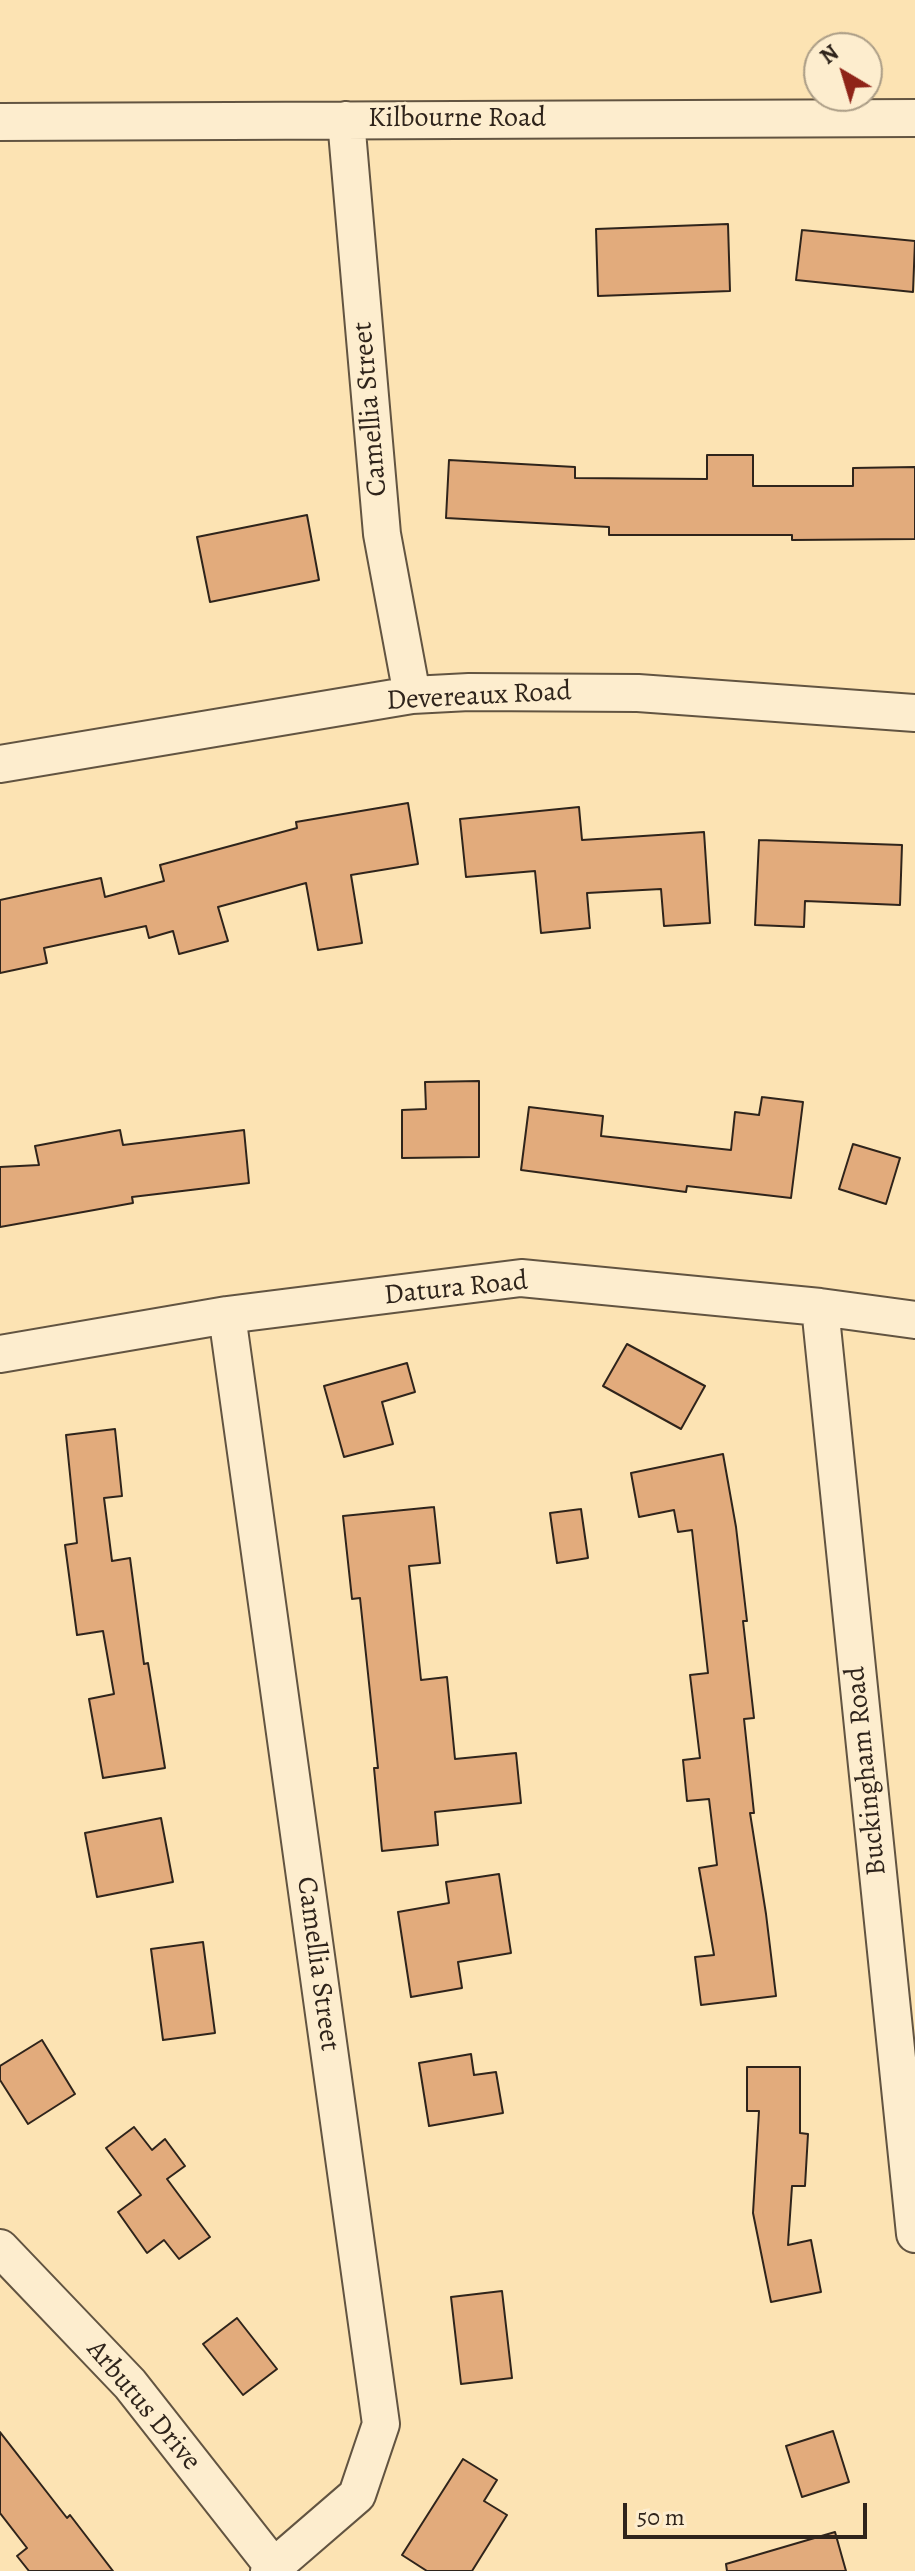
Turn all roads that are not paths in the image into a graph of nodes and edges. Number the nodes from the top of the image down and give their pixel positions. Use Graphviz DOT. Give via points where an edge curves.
graph roads {
  1 [pos="915,118"];
  2 [pos="346,120"];
  3 [pos="0,122"];
  4 [pos="412,695"];
  5 [pos="915,713"];
  6 [pos="0,764"];
  7 [pos="820,1307"];
  8 [pos="227,1315"];
  9 [pos="915,1320"];
  10 [pos="0,1354"];
  11 [pos="915,2234"];
  12 [pos="0,2248"];
  13 [pos="274,2570"];
  1 -- 2 [label="street, Kilbourne Road"];
  2 -- 3 [label="street, Kilbourne Road"];
  2 -- 4 [label="street, Camellia Street" via="382,534"];
  4 -- 5 [label="street, Devereaux Road" via="638,693"];
  4 -- 6 [label="street, Devereaux Road"];
  7 -- 8 [label="street, Datura Road" via="521,1278"];
  7 -- 9 [label="street, Datura Road"];
  7 -- 11 [label="street, Buckingham Road"];
  8 -- 10 [label="street, Datura Road"];
  8 -- 13 [label="street, Camellia Street" via="381,2424 357,2495"];
  12 -- 13 [label="street, Arbutus Drive" via="130,2384"];
}
